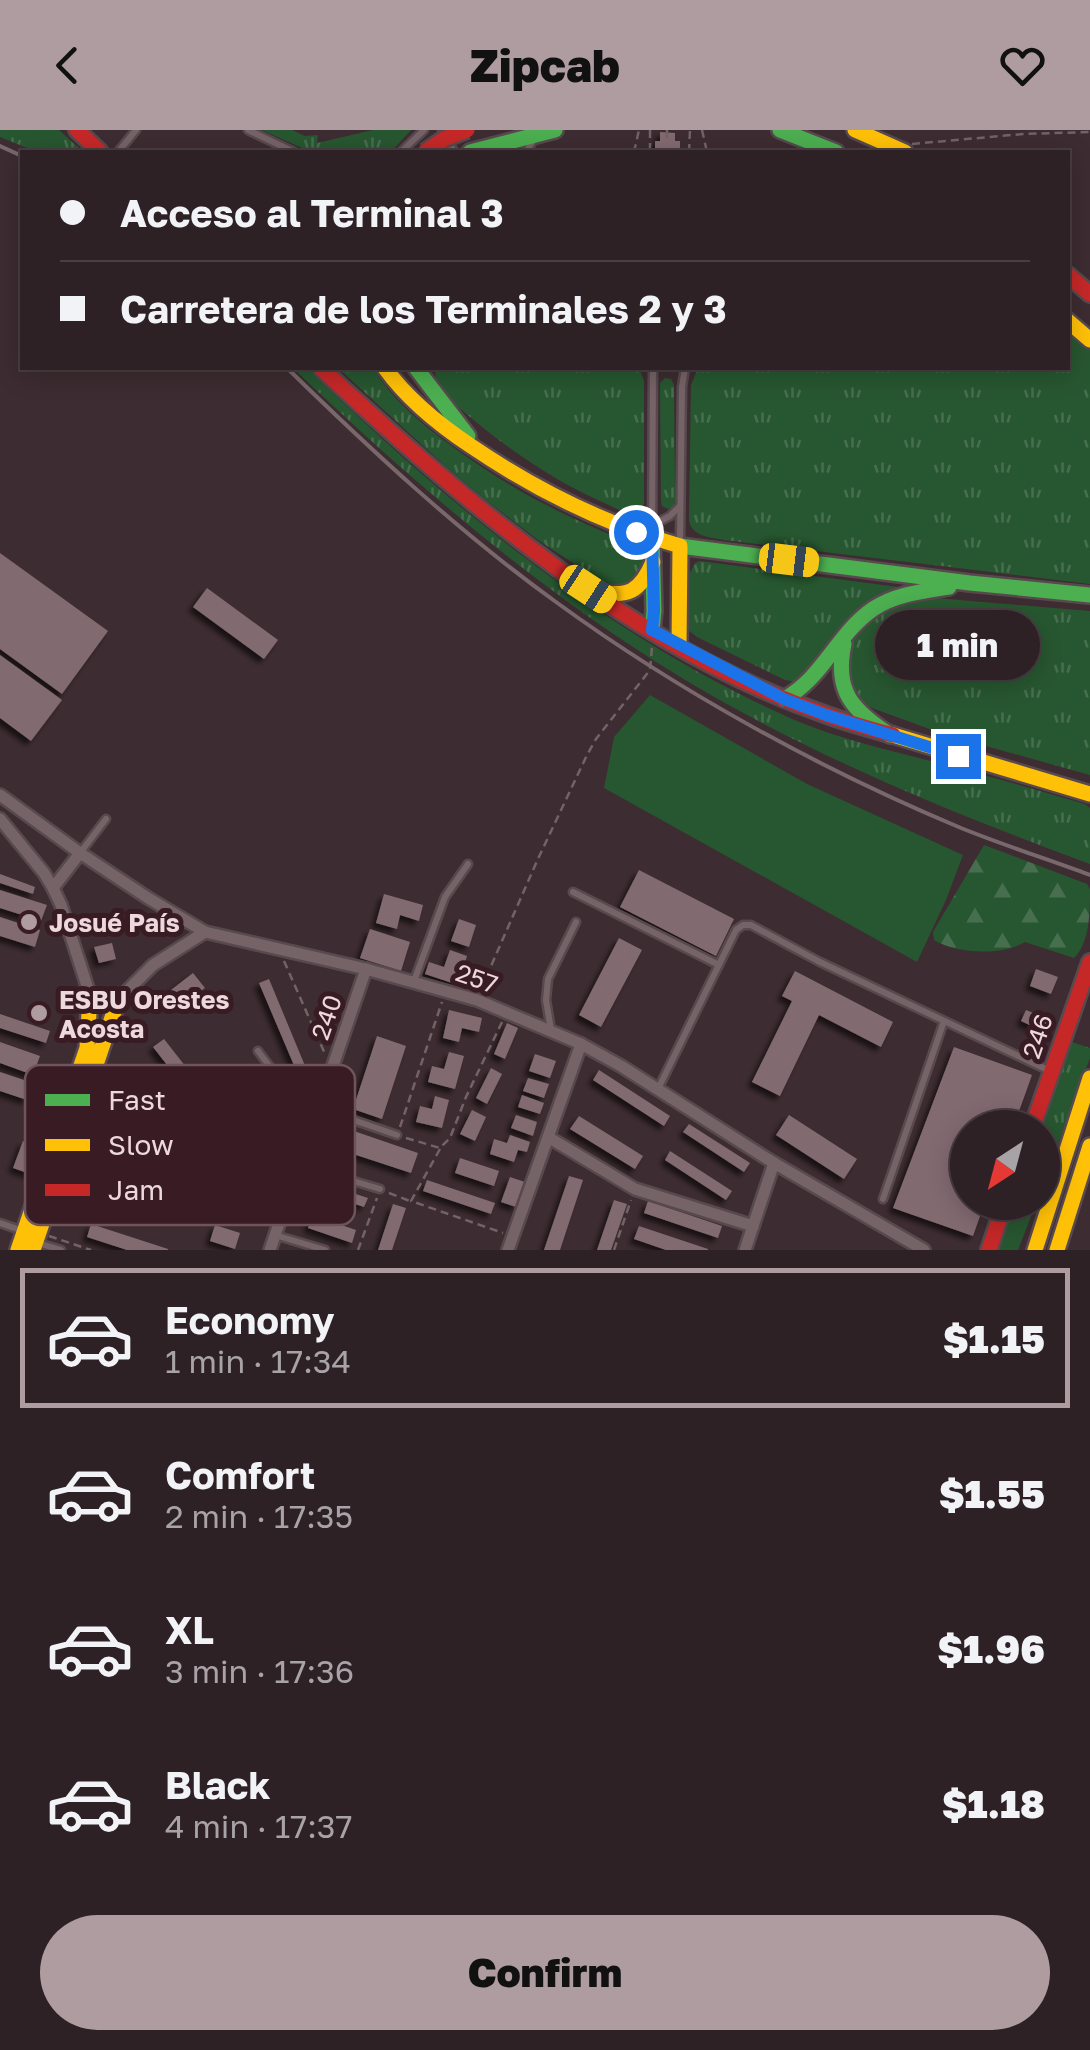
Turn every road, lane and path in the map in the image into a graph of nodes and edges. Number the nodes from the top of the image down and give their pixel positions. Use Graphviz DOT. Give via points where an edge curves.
graph roads {
  1 [pos="76,130"];
  2 [pos="136,130"];
  3 [pos="248,130"];
  4 [pos="424,130"];
  5 [pos="442,130"];
  6 [pos="467,130"];
  7 [pos="556,130"];
  8 [pos="667,130"];
  9 [pos="780,130"];
  10 [pos="855,130"];
  11 [pos="1090,132"];
  12 [pos="536,135"];
  13 [pos="668,141"];
  14 [pos="907,148"];
  15 [pos="453,149"];
  16 [pos="98,150"];
  17 [pos="120,150"];
  18 [pos="290,150"];
  19 [pos="403,150"];
  20 [pos="427,150"];
  21 [pos="478,150"];
  22 [pos="527,150"];
  23 [pos="831,150"];
  24 [pos="1070,277"];
  25 [pos="1090,294"];
  26 [pos="1070,323"];
  27 [pos="1090,340"];
  28 [pos="323,370"];
  29 [pos="387,370"];
  30 [pos="417,370"];
  31 [pos="429,370"];
  32 [pos="652,370"];
  33 [pos="684,370"];
  34 [pos="435,394"];
  35 [pos="491,460"];
  36 [pos="681,505"];
  37 [pos="647,532"];
  38 [pos="680,546"];
  39 [pos="653,562"];
  40 [pos="970,583"];
  41 [pos="588,589"];
  42 [pos="1090,595"];
  43 [pos="652,630"];
  44 [pos="846,636"];
  45 [pos="679,646"];
  46 [pos="784,699"];
  47 [pos="890,735"];
  48 [pos="0,794"];
  49 [pos="1088,794"];
  50 [pos="0,819"];
  51 [pos="106,819"];
  52 [pos="0,837"];
  53 [pos="19,841"];
  54 [pos="80,853"];
  55 [pos="468,864"];
  56 [pos="53,888"];
  57 [pos="573,892"];
  58 [pos="576,922"];
  59 [pos="206,932"];
  60 [pos="278,949"];
  61 [pos="1090,962"];
  62 [pos="719,965"];
  63 [pos="366,969"];
  64 [pos="414,982"];
  65 [pos="446,991"];
  66 [pos="90,996"];
  67 [pos="118,1000"];
  68 [pos="477,1000"];
  69 [pos="506,1012"];
  70 [pos="944,1021"];
  71 [pos="551,1031"];
  72 [pos="581,1044"];
  73 [pos="258,1051"];
  74 [pos="82,1065"];
  75 [pos="96,1065"];
  76 [pos="268,1065"];
  77 [pos="330,1065"];
  78 [pos="334,1065"];
  79 [pos="1051,1072"];
  80 [pos="1090,1078"];
  81 [pos="658,1089"];
  82 [pos="1038,1110"];
  83 [pos="355,1122"];
  84 [pos="397,1135"];
  85 [pos="548,1137"];
  86 [pos="1090,1146"];
  87 [pos="440,1148"];
  88 [pos="774,1163"];
  89 [pos="355,1182"];
  90 [pos="380,1189"];
  91 [pos="634,1189"];
  92 [pos="883,1199"];
  93 [pos="411,1201"];
  94 [pos="1000,1220"];
  95 [pos="0,1223"];
  96 [pos="278,1225"];
  97 [pos="753,1226"];
  98 [pos="275,1235"];
  99 [pos="513,1236"];
  100 [pos="33,1239"];
  101 [pos="18,1250"];
  102 [pos="61,1250"];
  103 [pos="91,1250"];
  104 [pos="270,1250"];
  105 [pos="325,1250"];
  106 [pos="358,1250"];
  107 [pos="508,1250"];
  108 [pos="614,1250"];
  109 [pos="745,1250"];
  110 [pos="924,1250"];
  111 [pos="989,1250"];
  112 [pos="1035,1250"];
  113 [pos="1057,1250"];
  1 -- 16 [label="main road"];
  2 -- 17 [label="lane"];
  3 -- 18 [label="lane"];
  4 -- 19 [label="lane"];
  5 -- 15 [label="lane"];
  6 -- 20 [label="main road, bridge"];
  7 -- 12 [label="main road"];
  8 -- 13 [label="path"];
  9 -- 23 [label="main road"];
  10 -- 14 [label="main road"];
  11 -- 14 [label="path"];
  12 -- 21 [label="main road"];
  12 -- 22 [label="lane"];
  24 -- 25 [label="main road"];
  26 -- 27 [label="main road"];
  28 -- 41 [label="main road" via="476,508"];
  29 -- 35 [label="main road" via="422,410"];
  30 -- 34 [label="main road"];
  31 -- 34 [label="lane"];
  32 -- 37 [label="lane"];
  33 -- 36 [label="lane"];
  34 -- 35 [label="main road"];
  35 -- 37 [label="main road" via="567,504"];
  36 -- 37 [label="lane"];
  36 -- 38 [label="lane"];
  37 -- 38 [label="main road"];
  37 -- 39 [label="main road"];
  38 -- 40 [label="main road"];
  38 -- 45 [label="main road"];
  39 -- 41 [label="main road" via="634,591 612,596"];
  39 -- 43 [label="main road"];
  40 -- 42 [label="main road"];
  40 -- 44 [label="main road" via="904,594 871,610"];
  41 -- 43 [label="main road"];
  43 -- 45 [label="main road"];
  43 -- 68 [label="path" via="650,670 587,755"];
  44 -- 46 [label="main road" via="807,685"];
  44 -- 47 [label="main road" via="839,669 844,691"];
  45 -- 46 [label="main road"];
  46 -- 47 [label="main road"];
  47 -- 49 [label="main road"];
  48 -- 54 [label="street, 257"];
  50 -- 53 [label="street"];
  51 -- 54 [label="lane"];
  52 -- 53 [label="street"];
  53 -- 56 [label="street"];
  54 -- 56 [label="street"];
  54 -- 59 [label="street, 257"];
  55 -- 64 [label="lane" via="444,898"];
  56 -- 66 [label="street"];
  57 -- 62 [label="lane"];
  58 -- 71 [label="lane" via="548,979"];
  59 -- 60 [label="street, 257"];
  59 -- 67 [label="street" via="153,965"];
  60 -- 63 [label="street, 257"];
  60 -- 77 [label="path"];
  61 -- 79 [label="main road, 246"];
  62 -- 70 [label="lane" via="736,930 751,925"];
  62 -- 81 [label="lane"];
  63 -- 64 [label="street, 257"];
  63 -- 78 [label="street, 240"];
  64 -- 65 [label="street, 257"];
  65 -- 68 [label="street, 257"];
  65 -- 84 [label="path"];
  66 -- 67 [label="main road"];
  66 -- 74 [label="main road"];
  67 -- 75 [label="main road"];
  68 -- 69 [label="street, 257"];
  69 -- 71 [label="street, 257"];
  69 -- 87 [label="path"];
  70 -- 79 [label="lane"];
  70 -- 92 [label="lane"];
  71 -- 72 [label="street, 257"];
  72 -- 81 [label="street, 257"];
  72 -- 85 [label="street"];
  73 -- 76 [label="lane"];
  79 -- 82 [label="main road, 246"];
  80 -- 112 [label="main road"];
  81 -- 88 [label="street, 257"];
  83 -- 84 [label="lane"];
  84 -- 87 [label="path"];
  85 -- 91 [label="street"];
  85 -- 99 [label="street"];
  86 -- 113 [label="main road"];
  87 -- 93 [label="path"];
  88 -- 97 [label="street"];
  88 -- 110 [label="street, 257"];
  89 -- 90 [label="lane"];
  90 -- 93 [label="path"];
  90 -- 106 [label="path"];
  91 -- 97 [label="street"];
  91 -- 108 [label="path"];
  93 -- 99 [label="path"];
  94 -- 111 [label="main road"];
  95 -- 100 [label="lane"];
  96 -- 98 [label="street, 240"];
  97 -- 109 [label="street"];
  98 -- 104 [label="street, 240"];
  98 -- 105 [label="lane"];
  99 -- 107 [label="street"];
  100 -- 101 [label="main road"];
  100 -- 102 [label="lane"];
  100 -- 103 [label="path"];
}
